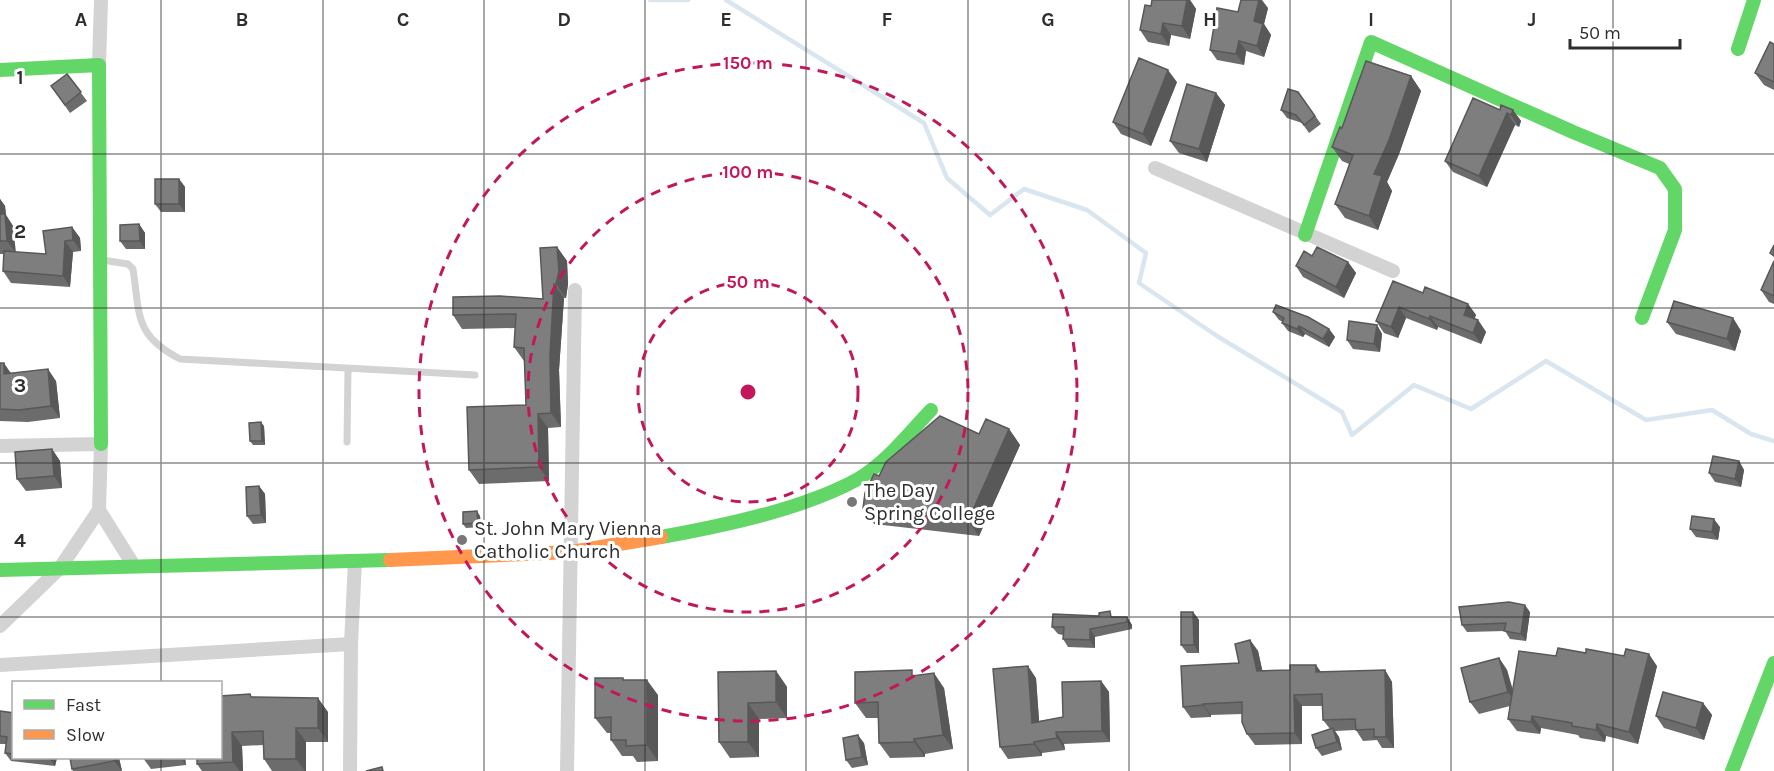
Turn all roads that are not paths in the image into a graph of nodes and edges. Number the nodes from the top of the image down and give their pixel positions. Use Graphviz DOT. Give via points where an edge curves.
graph roads {
  1 [pos="101,0"];
  2 [pos="1754,0"];
  3 [pos="1738,49"];
  4 [pos="99,65"];
  5 [pos="0,70"];
  6 [pos="1155,168"];
  7 [pos="1305,234"];
  8 [pos="100,260"];
  9 [pos="1394,271"];
  10 [pos="575,290"];
  11 [pos="1642,318"];
  12 [pos="348,369"];
  13 [pos="475,375"];
  14 [pos="931,410"];
  15 [pos="347,442"];
  16 [pos="101,444"];
  17 [pos="0,446"];
  18 [pos="99,510"];
  19 [pos="571,552"];
  20 [pos="355,561"];
  21 [pos="134,566"];
  22 [pos="60,568"];
  23 [pos="0,570"];
  24 [pos="0,626"];
  25 [pos="351,644"];
  26 [pos="1774,663"];
  27 [pos="0,665"];
  28 [pos="350,771"];
  29 [pos="567,771"];
  30 [pos="1732,771"];
  1 -- 4 [label="street"];
  2 -- 3 [label="street"];
  4 -- 5 [label="street"];
  4 -- 8 [label="street"];
  6 -- 7 [label="street"];
  7 -- 9 [label="street"];
  7 -- 11 [label="street" via="1371,42 1660,168 1676,189 1675,230"];
  8 -- 12 [label="lane" via="128,264 133,269 141,322 148,336 160,349 180,359"];
  8 -- 16 [label="street"];
  10 -- 19 [label="street"];
  12 -- 13 [label="lane"];
  12 -- 15 [label="lane"];
  14 -- 19 [label="street" via="860,478 822,495 695,531"];
  16 -- 17 [label="street"];
  16 -- 18 [label="street"];
  18 -- 21 [label="street"];
  18 -- 22 [label="street"];
  19 -- 20 [label="street"];
  19 -- 29 [label="street"];
  20 -- 21 [label="street"];
  20 -- 25 [label="street"];
  21 -- 22 [label="street"];
  22 -- 23 [label="street"];
  22 -- 24 [label="street"];
  25 -- 27 [label="street"];
  25 -- 28 [label="street"];
  26 -- 30 [label="street"];
}
